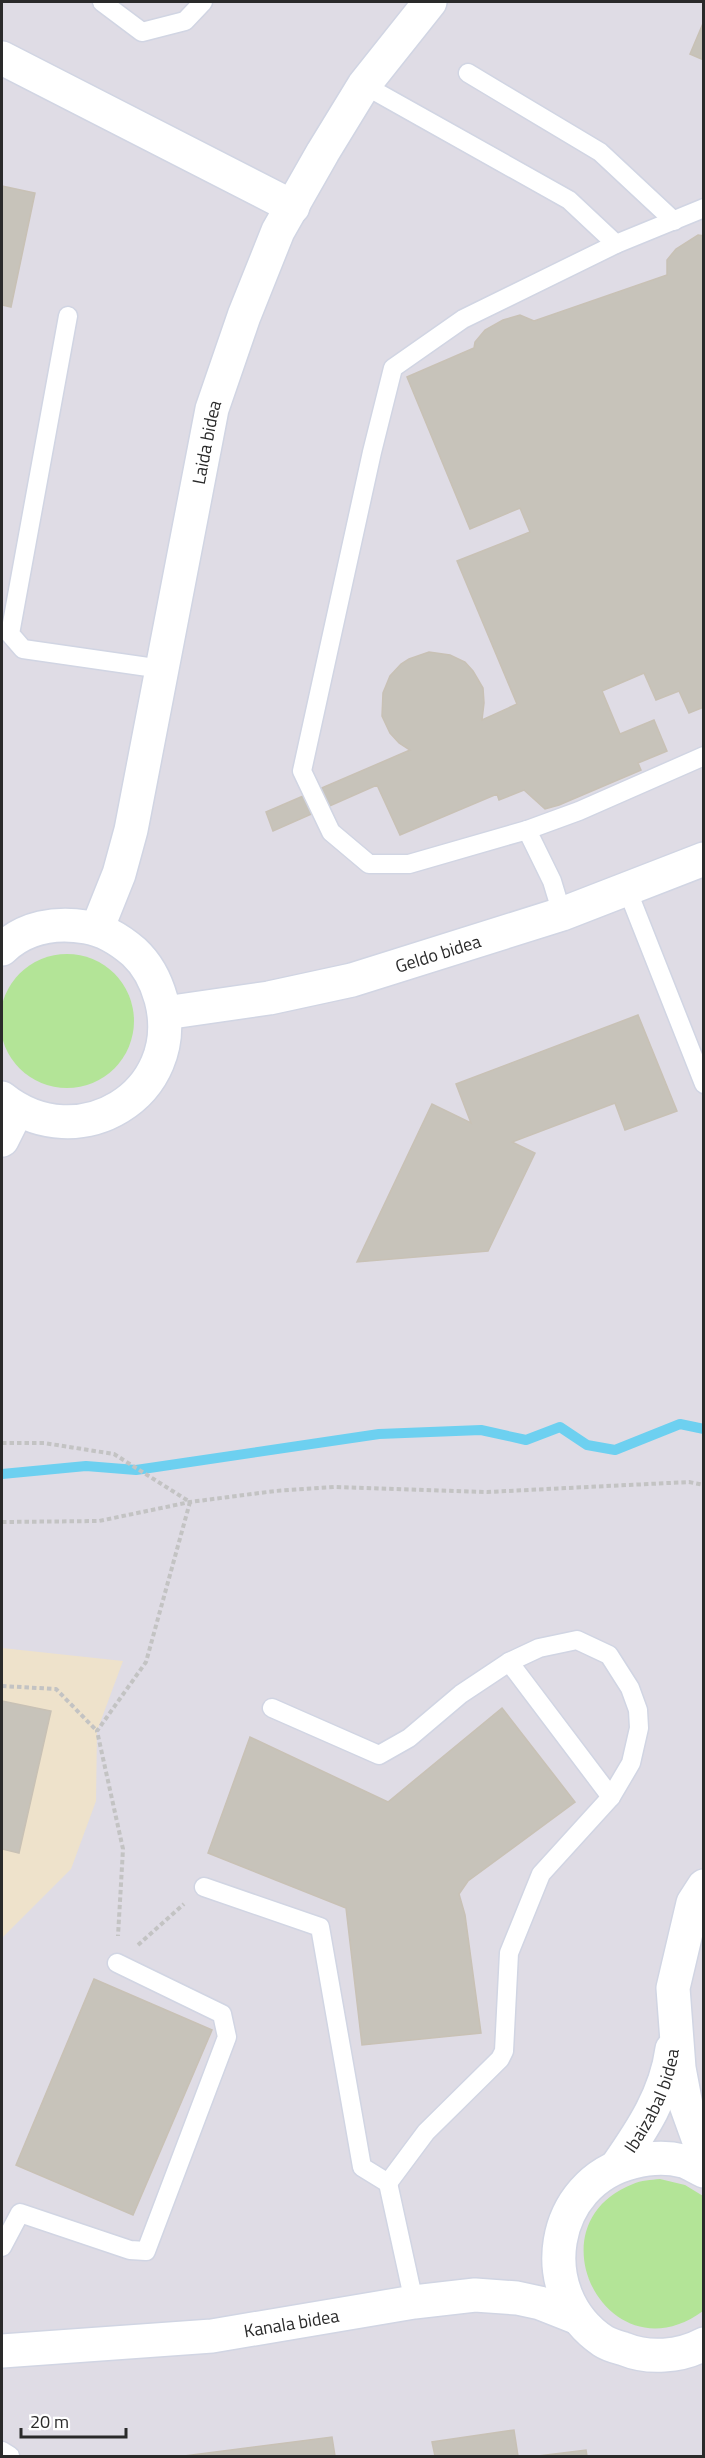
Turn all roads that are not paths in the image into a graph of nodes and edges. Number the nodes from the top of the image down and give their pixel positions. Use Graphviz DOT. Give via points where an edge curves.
graph roads {
  1 [pos="102,2"];
  2 [pos="203,2"];
  3 [pos="430,2"];
  4 [pos="2,58"];
  5 [pos="468,73"];
  6 [pos="364,85"];
  7 [pos="292,207"];
  8 [pos="704,208"];
  9 [pos="674,222"];
  10 [pos="616,244"];
  11 [pos="68,316"];
  12 [pos="162,669"];
  13 [pos="704,756"];
  14 [pos="527,830"];
  15 [pos="704,859"];
  16 [pos="627,889"];
  17 [pos="562,914"];
  18 [pos="97,929"];
  19 [pos="2,949"];
  20 [pos="165,1013"];
  21 [pos="704,1084"];
  22 [pos="9,1104"];
  23 [pos="2,1140"];
  24 [pos="509,1662"];
  25 [pos="272,1707"];
  26 [pos="611,1797"];
  27 [pos="704,1886"];
  28 [pos="204,1887"];
  29 [pos="117,1963"];
  30 [pos="674,2030"];
  31 [pos="704,2156"];
  32 [pos="617,2166"];
  33 [pos="704,2171"];
  34 [pos="388,2183"];
  35 [pos="2,2247"];
  36 [pos="414,2302"];
  37 [pos="578,2318"];
  38 [pos="704,2344"];
  39 [pos="2,2350"];
  40 [pos="2,2451"];
  41 [pos="10,2457"];
  1 -- 2 [label="lane" via="142,32 185,21"];
  3 -- 6 [label="street, Laida bidea"];
  4 -- 7 [label="street"];
  5 -- 9 [label="lane" via="600,152"];
  6 -- 7 [label="street, Laida bidea"];
  6 -- 10 [label="lane" via="570,200"];
  7 -- 12 [label="street, Laida bidea" via="278,231 212,409"];
  8 -- 9 [label="lane"];
  9 -- 10 [label="lane"];
  10 -- 14 [label="lane" via="463,319 393,368 302,771 331,832 369,864 409,864"];
  11 -- 12 [label="lane" via="10,634 23,649"];
  12 -- 18 [label="street, Laida bidea" via="131,830"];
  13 -- 14 [label="lane"];
  14 -- 17 [label="lane" via="552,881"];
  15 -- 16 [label="street, Geldo bidea"];
  16 -- 17 [label="street, Geldo bidea"];
  16 -- 21 [label="lane"];
  17 -- 20 [label="street, Geldo bidea" via="352,980 269,998"];
  18 -- 19 [label="street" via="67,924 38,928 11,940"];
  18 -- 20 [label="street" via="122,942 143,961 158,985"];
  20 -- 22 [label="street" via="163,1044 153,1073 133,1097 107,1114 77,1123 46,1121"];
  22 -- 23 [label="street"];
  24 -- 25 [label="lane" via="461,1694 409,1738 380,1755"];
  24 -- 26 [label="lane"];
  24 -- 26 [label="lane" via="539,1648 577,1640 609,1655 630,1688 639,1728 631,1763"];
  26 -- 34 [label="lane" via="541,1874 509,1953 504,2051 500,2059 426,2132"];
  27 -- 30 [label="street, Ibaizabal bidea" via="693,1904 673,1988"];
  28 -- 34 [label="lane" via="320,1927 362,2167"];
  29 -- 35 [label="lane" via="222,2014 227,2037 146,2251 130,2250 20,2212"];
  30 -- 31 [label="street, Ibaizabal bidea" via="686,2105"];
  30 -- 32 [label="street, Ibaizabal bidea" via="662,2088 650,2115"];
  32 -- 33 [label="street" via="650,2158 683,2161"];
  32 -- 37 [label="street" via="592,2181 572,2204 561,2231 558,2260 564,2291"];
  34 -- 36 [label="lane"];
  36 -- 37 [label="street, Kanala bidea" via="491,2295 540,2303"];
  36 -- 39 [label="street, Kanala bidea" via="212,2336"];
  37 -- 38 [label="street" via="603,2341 635,2354 669,2356"];
  40 -- 41 [label="lane"];
}
